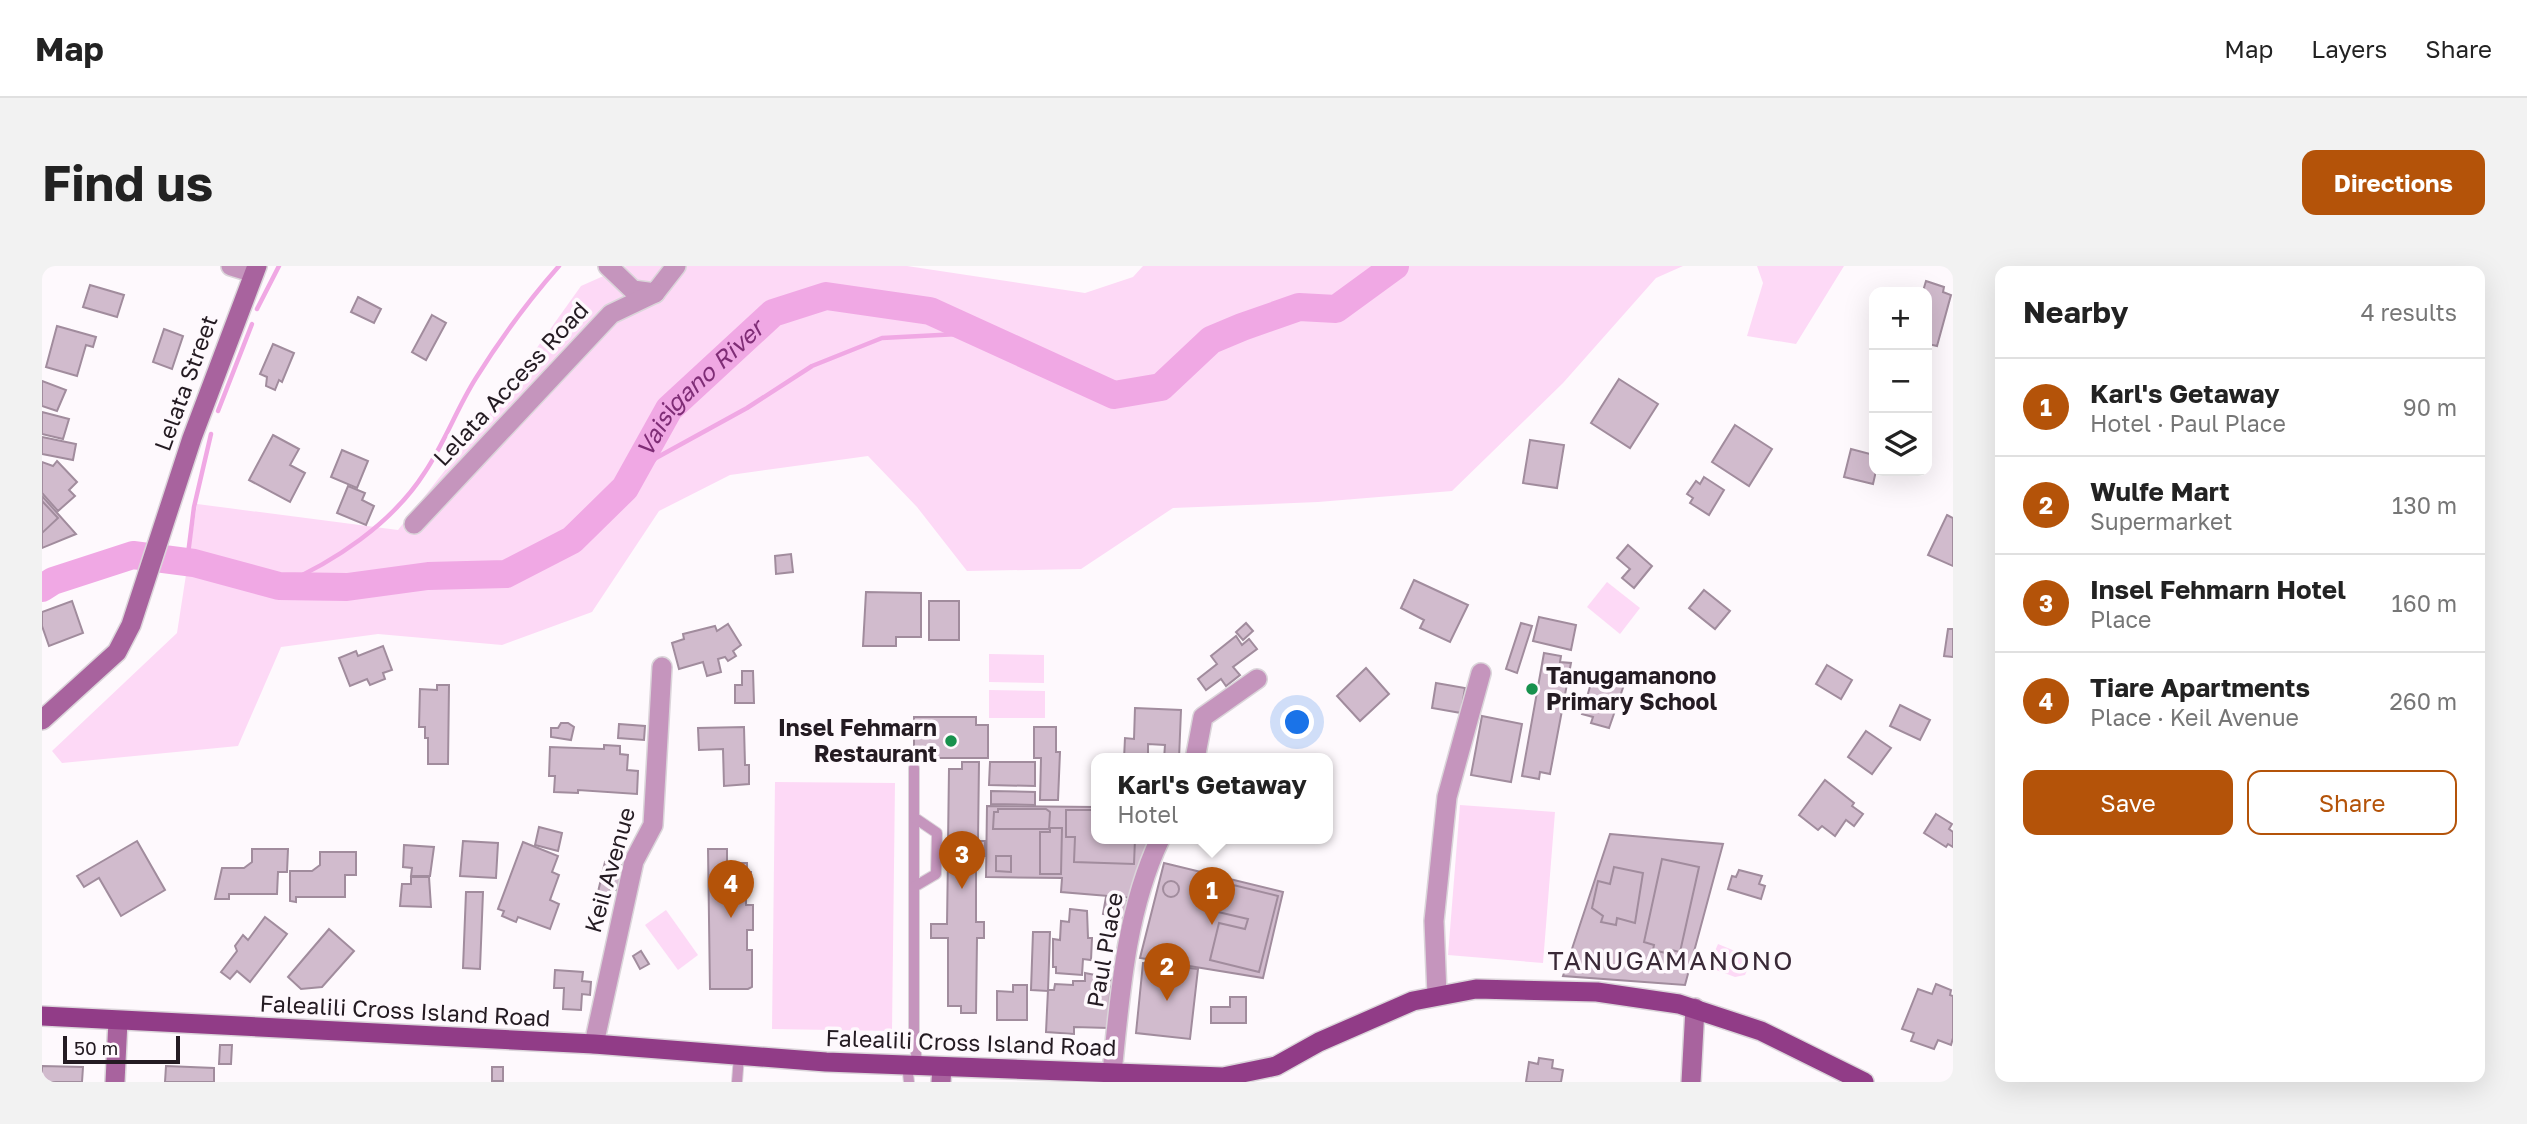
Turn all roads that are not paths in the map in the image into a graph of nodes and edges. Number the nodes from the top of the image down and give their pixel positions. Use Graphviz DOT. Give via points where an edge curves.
graph roads {
  1 [pos="230,266"];
  2 [pos="608,266"];
  3 [pos="676,266"];
  4 [pos="255,270"];
  5 [pos="655,293"];
  6 [pos="415,524"];
  7 [pos="662,667"];
  8 [pos="1481,673"];
  9 [pos="1256,678"];
  10 [pos="42,720"];
  11 [pos="1196,753"];
  12 [pos="914,768"];
  13 [pos="915,818"];
  14 [pos="1158,844"];
  15 [pos="914,887"];
  16 [pos="1437,995"];
  17 [pos="1695,1008"];
  18 [pos="42,1016"];
  19 [pos="118,1021"];
  20 [pos="593,1044"];
  21 [pos="739,1056"];
  22 [pos="911,1071"];
  23 [pos="1112,1073"];
  24 [pos="942,1075"];
  25 [pos="115,1082"];
  26 [pos="737,1082"];
  27 [pos="1691,1082"];
  28 [pos="1864,1082"];
  1 -- 4 [label="street"];
  2 -- 5 [label="street" via="633,290"];
  3 -- 5 [label="street, Lelata Access Road"];
  4 -- 10 [label="main road, Lelata Street" via="196,426 140,599 117,652"];
  5 -- 6 [label="street, Lelata Access Road" via="611,314"];
  7 -- 20 [label="street, Keil Avenue" via="653,825 634,861"];
  8 -- 16 [label="street" via="1447,797 1434,921"];
  9 -- 11 [label="street" via="1203,717"];
  12 -- 13 [label="lane"];
  13 -- 15 [label="lane"];
  13 -- 15 [label="lane" via="937,833 936,874"];
  14 -- 23 [label="street, Paul Place" via="1146,869 1128,945"];
  15 -- 22 [label="lane"];
  16 -- 17 [label="main road, Falealili Cross Island Road" via="1476,989 1597,992"];
  16 -- 23 [label="main road, Falealili Cross Island Road" via="1388,1011 1276,1066 1254,1072 1223,1077"];
  17 -- 27 [label="main road"];
  17 -- 28 [label="main road, Falealili Cross Island Road" via="1761,1031"];
  18 -- 19 [label="main road, Falealili Cross Island Road"];
  19 -- 20 [label="main road, Falealili Cross Island Road"];
  19 -- 25 [label="main road"];
  20 -- 21 [label="main road, Falealili Cross Island Road"];
  21 -- 22 [label="main road, Falealili Cross Island Road"];
  21 -- 26 [label="lane"];
  22 -- 24 [label="main road, Falealili Cross Island Road"];
  23 -- 24 [label="main road, Falealili Cross Island Road"];
}
